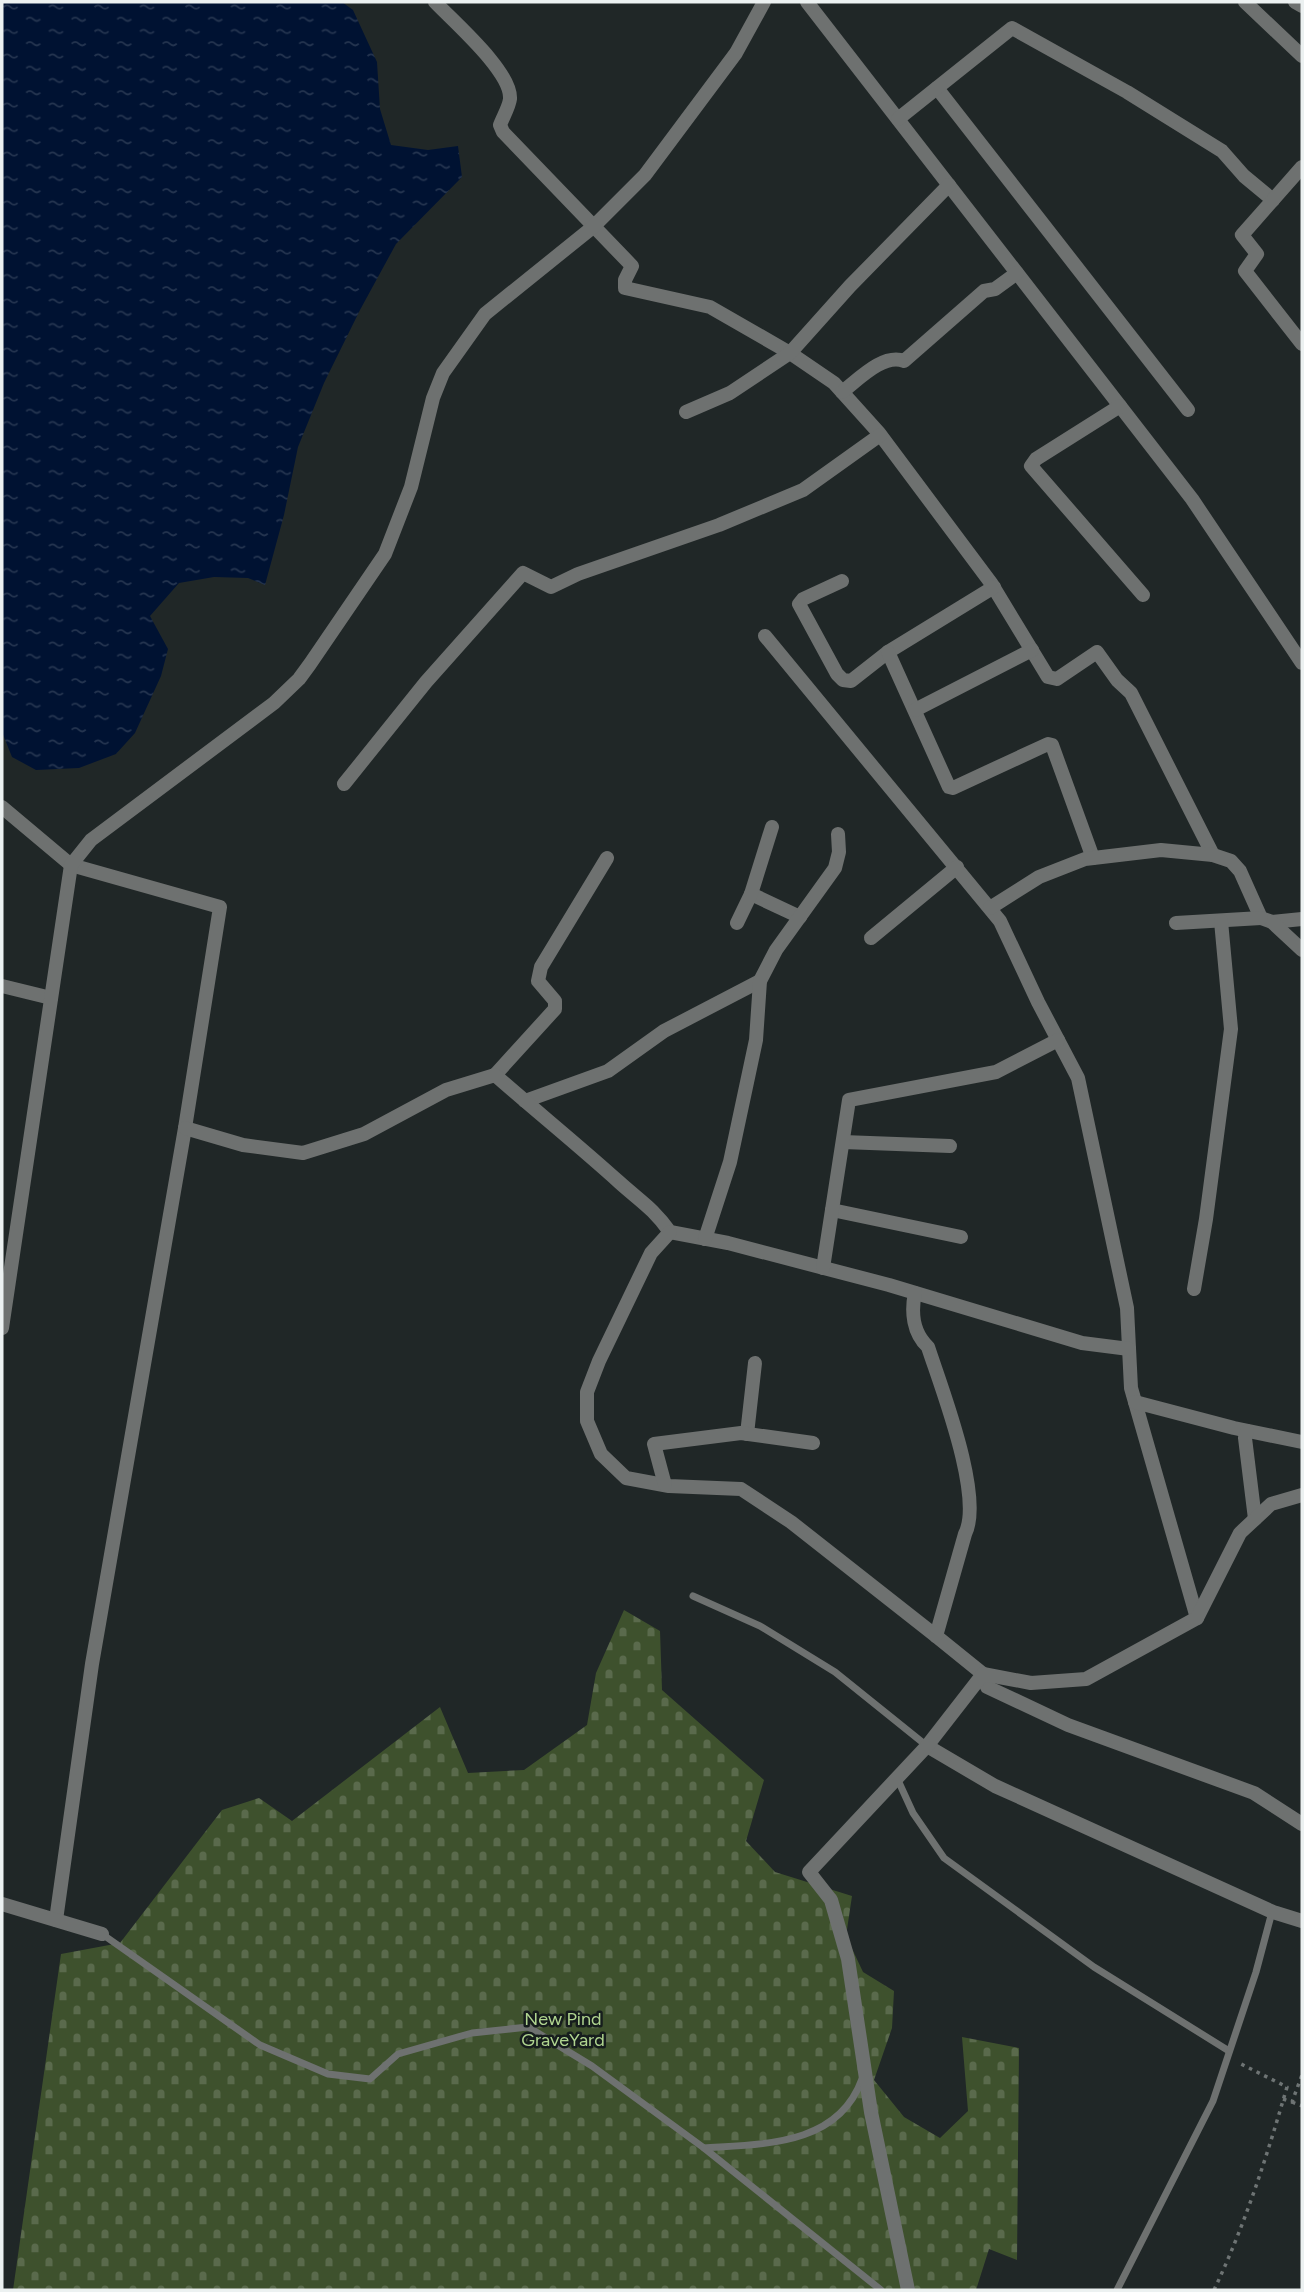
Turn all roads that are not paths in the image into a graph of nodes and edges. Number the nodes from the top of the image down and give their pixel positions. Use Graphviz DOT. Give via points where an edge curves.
graph roads {
  1 [pos="435,2"];
  2 [pos="764,2"];
  3 [pos="807,2"];
  4 [pos="1245,2"];
  5 [pos="1295,2"];
  6 [pos="1302,6"];
  7 [pos="1302,56"];
  8 [pos="937,88"];
  9 [pos="898,119"];
  10 [pos="1302,167"];
  11 [pos="949,185"];
  12 [pos="1273,200"];
  13 [pos="593,228"];
  14 [pos="1017,273"];
  15 [pos="1302,344"];
  16 [pos="790,354"];
  17 [pos="842,392"];
  18 [pos="1120,406"];
  19 [pos="1188,410"];
  20 [pos="686,412"];
  21 [pos="880,435"];
  22 [pos="842,581"];
  23 [pos="994,587"];
  24 [pos="1143,595"];
  25 [pos="765,636"];
  26 [pos="1032,650"];
  27 [pos="888,652"];
  28 [pos="1302,663"];
  29 [pos="915,710"];
  30 [pos="344,784"];
  31 [pos="2,807"];
  32 [pos="772,827"];
  33 [pos="838,834"];
  34 [pos="1213,855"];
  35 [pos="607,858"];
  36 [pos="1093,858"];
  37 [pos="71,865"];
  38 [pos="957,867"];
  39 [pos="751,894"];
  40 [pos="990,908"];
  41 [pos="800,917"];
  42 [pos="1302,919"];
  43 [pos="1266,920"];
  44 [pos="1221,921"];
  45 [pos="737,923"];
  46 [pos="1176,923"];
  47 [pos="872,938"];
  48 [pos="1302,950"];
  49 [pos="760,981"];
  50 [pos="2,986"];
  51 [pos="51,998"];
  52 [pos="1058,1040"];
  53 [pos="495,1074"];
  54 [pos="525,1101"];
  55 [pos="185,1128"];
  56 [pos="842,1142"];
  57 [pos="950,1146"];
  58 [pos="832,1210"];
  59 [pos="670,1232"];
  60 [pos="961,1237"];
  61 [pos="705,1239"];
  62 [pos="823,1268"];
  63 [pos="1194,1289"];
  64 [pos="915,1293"];
  65 [pos="2,1328"];
  66 [pos="1129,1349"];
  67 [pos="755,1363"];
  68 [pos="1135,1402"];
  69 [pos="1247,1431"];
  70 [pos="747,1434"];
  71 [pos="1302,1442"];
  72 [pos="813,1443"];
  73 [pos="665,1485"];
  74 [pos="1302,1495"];
  75 [pos="1255,1519"];
  76 [pos="693,1596"];
  77 [pos="1197,1618"];
  78 [pos="936,1636"];
  79 [pos="983,1674"];
  80 [pos="927,1746"];
  81 [pos="896,1778"];
  82 [pos="1302,1824"];
  83 [pos="2,1904"];
  84 [pos="1273,1912"];
  85 [pos="56,1920"];
  86 [pos="1302,1921"];
  87 [pos="102,1934"];
  88 [pos="1228,2054"];
  89 [pos="864,2071"];
  90 [pos="704,2148"];
  91 [pos="881,2290"];
  92 [pos="908,2290"];
  93 [pos="1117,2290"];
  1 -- 13 [label="street" via="506,82 510,99 500,125 503,132"];
  2 -- 13 [label="street" via="736,53 645,175"];
  3 -- 9 [label="street"];
  4 -- 7 [label="street"];
  5 -- 6 [label="street"];
  8 -- 9 [label="street"];
  8 -- 12 [label="street" via="1012,28 1017,29 1222,151"];
  8 -- 19 [label="street"];
  9 -- 11 [label="street"];
  10 -- 12 [label="street"];
  11 -- 14 [label="street"];
  11 -- 16 [label="street"];
  12 -- 15 [label="street" via="1242,234 1257,254 1245,271"];
  13 -- 16 [label="street" via="632,266 625,288 710,307"];
  13 -- 37 [label="street" via="485,314 443,373 411,487 385,554 299,679 274,703 91,840"];
  14 -- 17 [label="street" via="995,289 984,291 904,361 883,362"];
  14 -- 18 [label="street"];
  16 -- 17 [label="street"];
  16 -- 20 [label="street" via="730,393"];
  17 -- 21 [label="street"];
  18 -- 24 [label="street" via="1036,459 1031,467"];
  18 -- 28 [label="street" via="1192,499"];
  21 -- 23 [label="street"];
  21 -- 30 [label="street" via="803,490 719,525 551,587 523,573"];
  22 -- 27 [label="street" via="799,604 837,674 851,681"];
  23 -- 26 [label="street"];
  23 -- 27 [label="street"];
  25 -- 38 [label="street"];
  26 -- 29 [label="street"];
  26 -- 34 [label="street" via="1048,677 1057,679 1097,652 1130,693"];
  27 -- 29 [label="street"];
  29 -- 36 [label="street" via="949,787 1052,745"];
  31 -- 37 [label="street"];
  32 -- 39 [label="street"];
  33 -- 41 [label="street" via="835,868"];
  34 -- 36 [label="street" via="1161,850"];
  34 -- 43 [label="street" via="1231,861 1240,871"];
  35 -- 53 [label="street" via="541,967 538,981 555,1001 555,1009"];
  36 -- 40 [label="street" via="1039,877"];
  37 -- 51 [label="street"];
  37 -- 55 [label="street" via="220,907"];
  38 -- 40 [label="street"];
  38 -- 47 [label="street"];
  39 -- 41 [label="street"];
  39 -- 45 [label="street"];
  40 -- 52 [label="street"];
  41 -- 49 [label="street"];
  42 -- 43 [label="street"];
  43 -- 44 [label="street"];
  43 -- 48 [label="street"];
  44 -- 46 [label="street"];
  44 -- 63 [label="street" via="1231,1029"];
  49 -- 54 [label="street" via="664,1031 608,1071"];
  49 -- 61 [label="street" via="756,1040 730,1162"];
  50 -- 51 [label="street"];
  51 -- 65 [label="street"];
  52 -- 56 [label="street" via="996,1072 849,1100"];
  52 -- 66 [label="street" via="1078,1078 1127,1307"];
  53 -- 54 [label="street"];
  53 -- 55 [label="street" via="446,1090 364,1134 303,1153 243,1145"];
  54 -- 59 [label="street" via="656,1212"];
  55 -- 85 [label="street" via="92,1664"];
  56 -- 57 [label="street"];
  56 -- 58 [label="street"];
  58 -- 60 [label="street"];
  58 -- 62 [label="street"];
  59 -- 61 [label="street"];
  59 -- 73 [label="street" via="652,1254 587,1392 587,1421 601,1454 626,1478"];
  61 -- 62 [label="street"];
  62 -- 64 [label="street"];
  64 -- 66 [label="street" via="1082,1343"];
  64 -- 78 [label="street" via="912,1316 954,1421 971,1502 970,1523"];
  66 -- 68 [label="street"];
  67 -- 70 [label="street"];
  68 -- 69 [label="street"];
  68 -- 77 [label="street"];
  69 -- 71 [label="street"];
  69 -- 75 [label="street"];
  70 -- 72 [label="street"];
  70 -- 73 [label="street" via="654,1444"];
  73 -- 78 [label="street" via="741,1489 802,1530"];
  74 -- 75 [label="street" via="1271,1504"];
  75 -- 77 [label="street" via="1240,1533"];
  76 -- 80 [label="lane" via="760,1626 835,1672"];
  77 -- 79 [label="street" via="1086,1679 1031,1683"];
  78 -- 79 [label="street"];
  79 -- 80 [label="street"];
  79 -- 82 [label="street" via="987,1688 1068,1725 1254,1793"];
  80 -- 81 [label="street"];
  80 -- 84 [label="street" via="995,1786"];
  81 -- 88 [label="lane" via="944,1858 1094,1967"];
  81 -- 89 [label="street" via="809,1872 831,1900 848,1959"];
  83 -- 85 [label="street"];
  84 -- 86 [label="street"];
  84 -- 88 [label="lane"];
  85 -- 87 [label="street"];
  87 -- 90 [label="lane" via="260,2045 328,2074 370,2079 398,2054 472,2033 528,2027 592,2066"];
  88 -- 93 [label="lane" via="1213,2101"];
  89 -- 90 [label="lane" via="856,2096 827,2126 778,2143"];
  89 -- 92 [label="street"];
  90 -- 91 [label="lane"];
}
